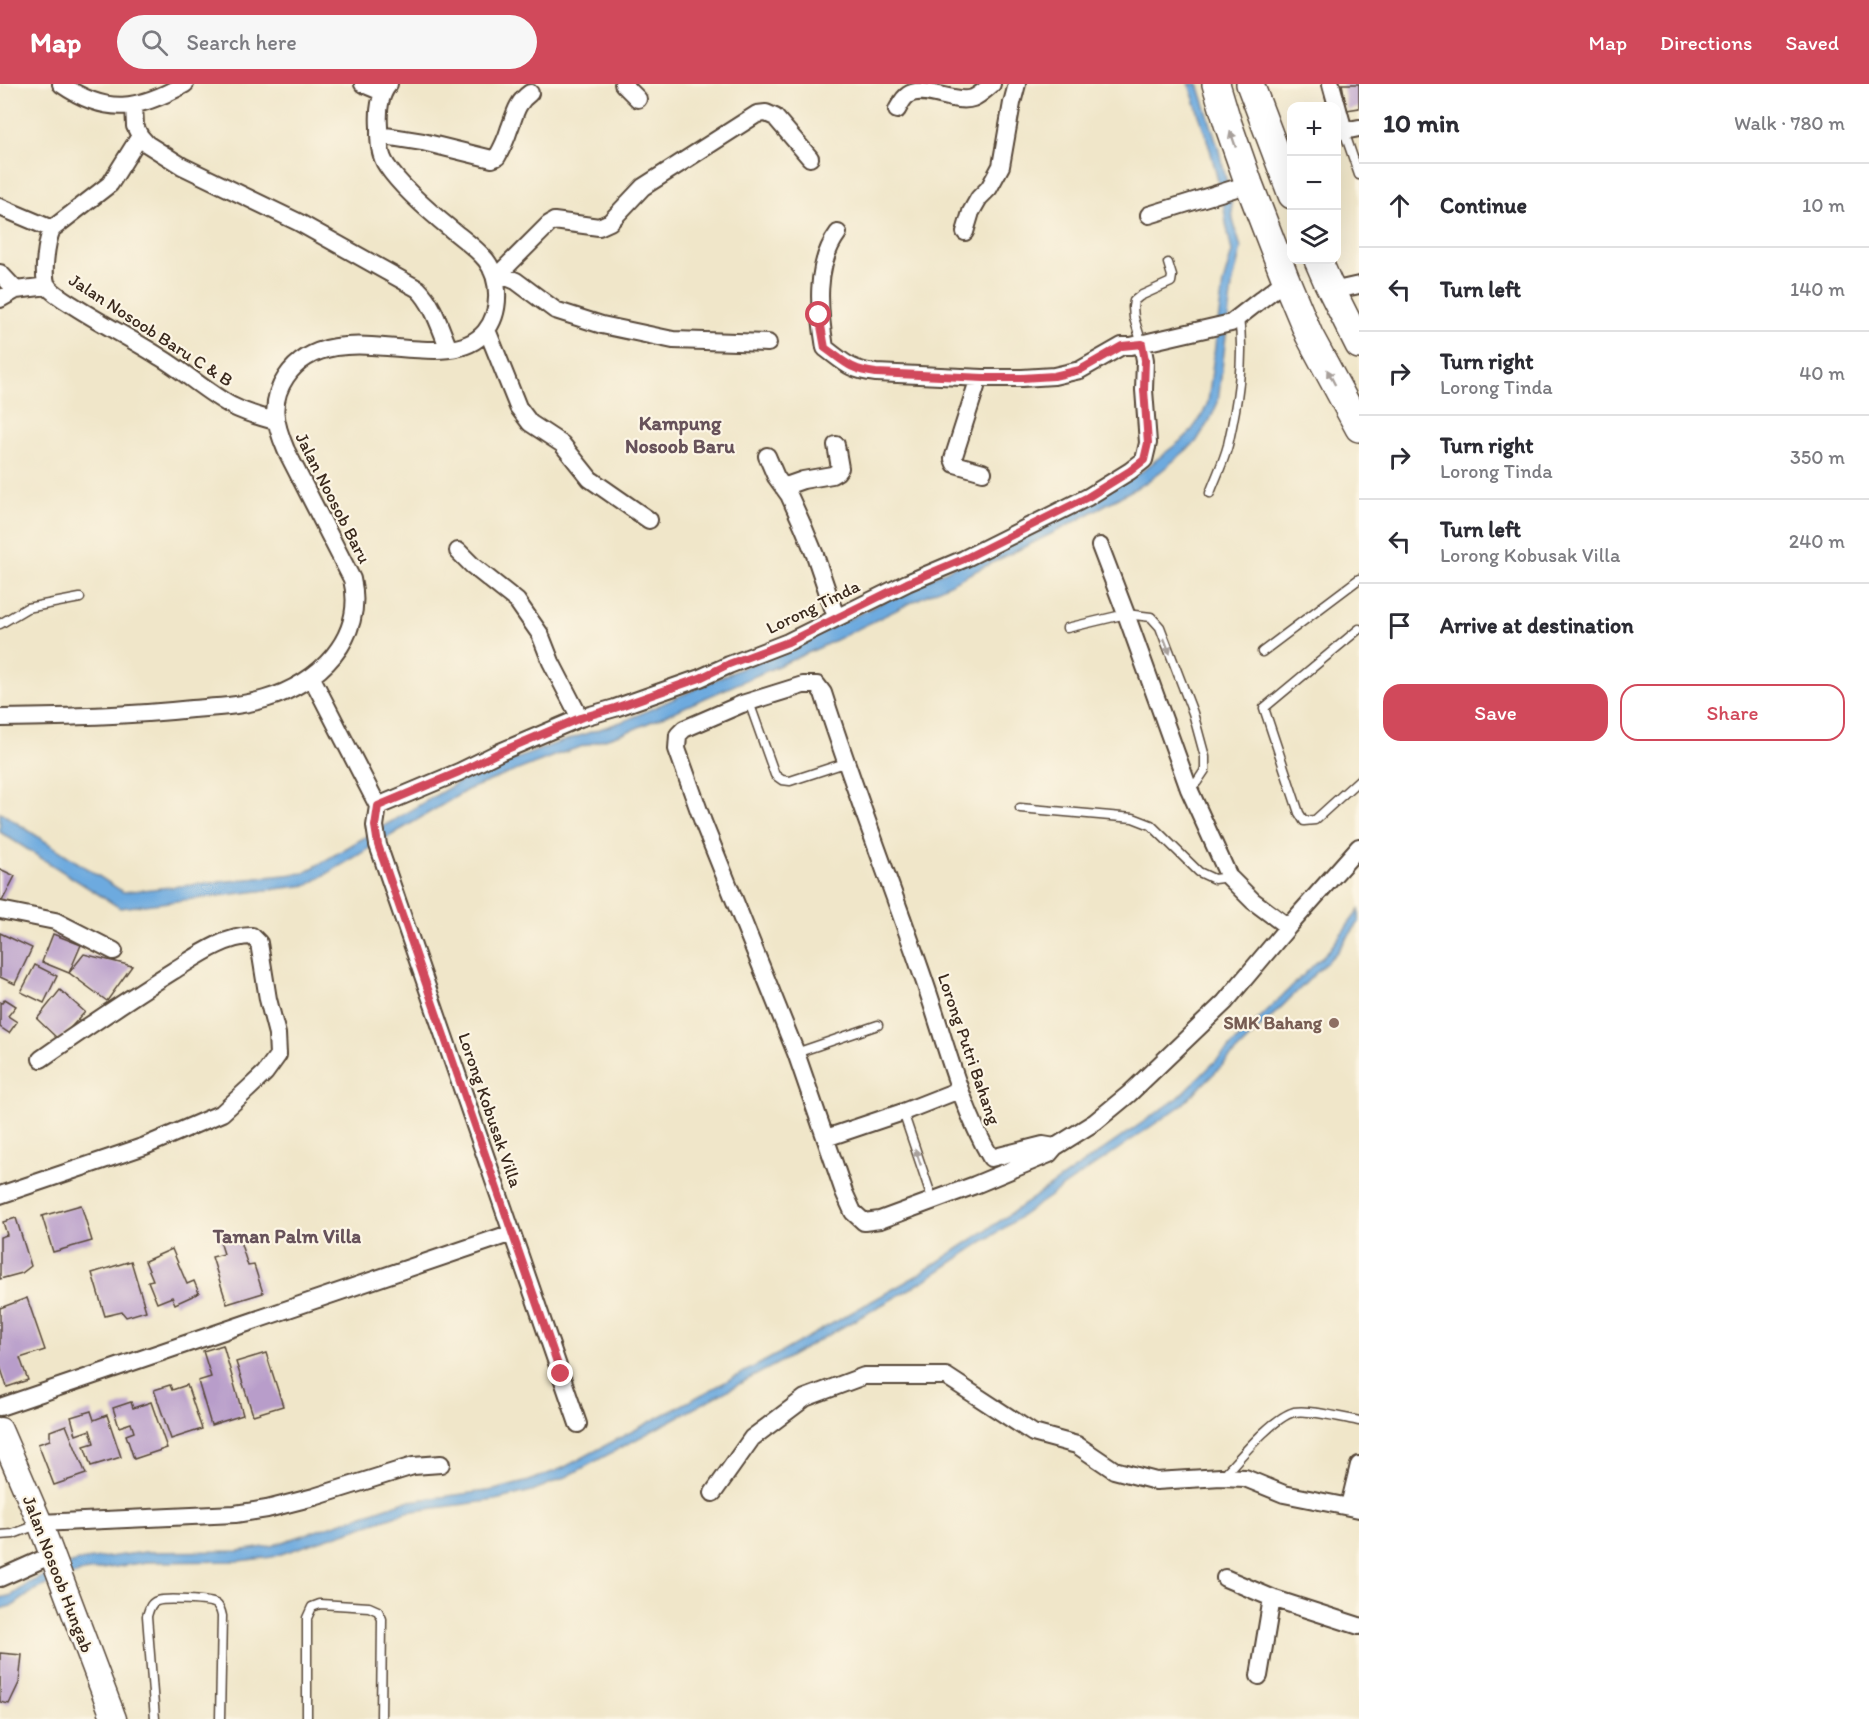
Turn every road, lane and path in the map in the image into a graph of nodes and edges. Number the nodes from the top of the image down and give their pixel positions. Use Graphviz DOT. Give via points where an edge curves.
graph roads {
  1 [pos="61,84"];
  2 [pos="185,84"];
  3 [pos="363,84"];
  4 [pos="623,84"];
  5 [pos="992,84"];
  6 [pos="1017,84"];
  7 [pos="1216,84"];
  8 [pos="1250,84"];
  9 [pos="1330,84"];
  10 [pos="385,88"];
  11 [pos="530,93"];
  12 [pos="638,99"];
  13 [pos="134,105"];
  14 [pos="897,110"];
  15 [pos="1351,129"];
  16 [pos="379,135"];
  17 [pos="140,136"];
  18 [pos="810,158"];
  19 [pos="1359,175"];
  20 [pos="1287,182"];
  21 [pos="1231,189"];
  22 [pos="0,207"];
  23 [pos="1149,215"];
  24 [pos="52,229"];
  25 [pos="965,232"];
  26 [pos="838,233"];
  27 [pos="1168,263"];
  28 [pos="1320,264"];
  29 [pos="0,273"];
  30 [pos="496,273"];
  31 [pos="1286,280"];
  32 [pos="1359,285"];
  33 [pos="48,286"];
  34 [pos="16,290"];
  35 [pos="1332,291"];
  36 [pos="0,299"];
  37 [pos="1235,321"];
  38 [pos="487,330"];
  39 [pos="768,343"];
  40 [pos="1142,344"];
  41 [pos="1359,345"];
  42 [pos="449,349"];
  43 [pos="977,378"];
  44 [pos="275,421"];
  45 [pos="1359,429"];
  46 [pos="836,445"];
  47 [pos="767,456"];
  48 [pos="983,472"];
  49 [pos="783,487"];
  50 [pos="1210,493"];
  51 [pos="649,520"];
  52 [pos="1100,546"];
  53 [pos="458,551"];
  54 [pos="1359,579"];
  55 [pos="80,598"];
  56 [pos="1126,614"];
  57 [pos="836,617"];
  58 [pos="0,624"];
  59 [pos="1067,628"];
  60 [pos="1359,629"];
  61 [pos="1262,651"];
  62 [pos="312,678"];
  63 [pos="749,702"];
  64 [pos="0,718"];
  65 [pos="580,718"];
  66 [pos="845,763"];
  67 [pos="1359,780"];
  68 [pos="1189,789"];
  69 [pos="378,806"];
  70 [pos="1020,808"];
  71 [pos="1359,847"];
  72 [pos="1229,877"];
  73 [pos="0,910"];
  74 [pos="1288,927"];
  75 [pos="114,951"];
  76 [pos="878,1025"];
  77 [pos="796,1053"];
  78 [pos="41,1059"];
  79 [pos="959,1090"];
  80 [pos="903,1112"];
  81 [pos="826,1138"];
  82 [pos="1055,1148"];
  83 [pos="991,1158"];
  84 [pos="1000,1175"];
  85 [pos="0,1194"];
  86 [pos="933,1201"];
  87 [pos="512,1233"];
  88 [pos="0,1407"];
  89 [pos="1359,1421"];
  90 [pos="578,1424"];
  91 [pos="0,1430"];
  92 [pos="441,1464"];
  93 [pos="7,1465"];
  94 [pos="1359,1465"];
  95 [pos="1221,1477"];
  96 [pos="713,1493"];
  97 [pos="1354,1508"];
  98 [pos="40,1523"];
  99 [pos="0,1535"];
  100 [pos="53,1558"];
  101 [pos="0,1578"];
  102 [pos="1225,1578"];
  103 [pos="1272,1598"];
  104 [pos="1359,1626"];
  105 [pos="1259,1676"];
  106 [pos="114,1719"];
  107 [pos="155,1719"];
  108 [pos="220,1719"];
  109 [pos="307,1719"];
  110 [pos="381,1719"];
  1 -- 13 [label="street" via="85,99"];
  2 -- 13 [label="street"];
  3 -- 10 [label="street"];
  4 -- 12 [label="street"];
  5 -- 14 [label="street" via="978,96 967,99 910,93"];
  6 -- 25 [label="street" via="1001,166 971,212"];
  21 -- 7 [label="main road, one-way" via="1228,124"];
  8 -- 20 [label="main road"];
  9 -- 15 [label="street"];
  10 -- 16 [label="street" via="378,116"];
  11 -- 16 [label="street" via="515,110 506,141 492,159"];
  13 -- 17 [label="street" via="135,126"];
  15 -- 19 [label="lane"];
  16 -- 30 [label="street" via="385,165 475,248"];
  17 -- 24 [label="street" via="110,184"];
  17 -- 42 [label="street" via="182,166 298,222 418,289 432,307"];
  18 -- 30 [label="street" via="775,117 757,114 643,187 610,222 588,227 554,221"];
  21 -- 23 [label="street"];
  21 -- 31 [label="main road"];
  22 -- 24 [label="street"];
  24 -- 33 [label="street, Jalan Nosoob Baru C & B" via="45,264"];
  26 -- 43 [label="street" via="821,280 819,315 825,348 859,371"];
  27 -- 40 [label="lane" via="1171,282 1134,301 1134,318"];
  28 -- 35 [label="main road"];
  29 -- 34 [label="street"];
  30 -- 38 [label="street" via="497,301"];
  30 -- 39 [label="street" via="522,284 555,310 602,325 673,340"];
  31 -- 37 [label="street"];
  45 -- 31 [label="main road, one-way" via="1309,335"];
  32 -- 35 [label="street"];
  33 -- 34 [label="street"];
  33 -- 44 [label="street, Jalan Nosoob Baru C & B" via="78,309 157,354 232,405"];
  34 -- 36 [label="street"];
  35 -- 41 [label="main road"];
  37 -- 40 [label="street"];
  37 -- 50 [label="lane" via="1241,335 1235,411 1228,446"];
  38 -- 42 [label="street, Jalan Noosob Baru" via="478,339"];
  38 -- 51 [label="street" via="518,407 530,423 562,444 590,479"];
  40 -- 43 [label="street" via="1122,346 1068,373"];
  40 -- 57 [label="street, Lorong Tinda" via="1148,443 1144,460 1080,502"];
  42 -- 44 [label="street, Jalan Noosob Baru" via="369,345 312,353 291,369 282,382"];
  43 -- 48 [label="street" via="953,459 956,464"];
  44 -- 62 [label="street, Jalan Noosob Baru" via="355,592 351,626 342,645"];
  46 -- 49 [label="street" via="840,468 837,472"];
  47 -- 49 [label="street"];
  49 -- 57 [label="street" via="815,555"];
  52 -- 56 [label="street"];
  53 -- 65 [label="street" via="522,607 540,634"];
  54 -- 61 [label="lane"];
  55 -- 58 [label="lane" via="27,608"];
  56 -- 59 [label="lane"];
  56 -- 68 [label="street"];
  56 -- 68 [label="lane, one-way" via="1151,617 1160,627 1193,713 1205,770"];
  57 -- 65 [label="street, Lorong Tinda" via="788,642 700,678"];
  60 -- 67 [label="lane" via="1264,708 1304,821 1315,820"];
  62 -- 64 [label="street, Jalan Noosob Baru" via="288,691 244,704 155,713"];
  62 -- 69 [label="street"];
  63 -- 66 [label="lane" via="775,774 782,780 790,781"];
  63 -- 66 [label="street, Lorong Putri Bahang" via="803,685 817,686 823,693"];
  63 -- 77 [label="street, Lorong Putri Bahang" via="684,729 678,735 677,749"];
  65 -- 69 [label="street, Lorong Tinda"];
  66 -- 79 [label="street, Lorong Putri Bahang" via="932,1003"];
  68 -- 72 [label="street"];
  69 -- 87 [label="street, Lorong Kobusak Villa" via="378,845"];
  70 -- 72 [label="lane" via="1142,820 1198,872 1214,879"];
  71 -- 74 [label="street, Lorong Putri Bahang"];
  72 -- 74 [label="street"];
  73 -- 75 [label="street" via="55,921"];
  74 -- 82 [label="street, Lorong Putri Bahang" via="1225,1002 1129,1094"];
  76 -- 77 [label="lane"];
  77 -- 81 [label="street, Lorong Putri Bahang"];
  78 -- 85 [label="street" via="138,992 211,948 242,936 252,936 259,943 278,1055 248,1090 222,1113 145,1146"];
  79 -- 80 [label="street"];
  79 -- 83 [label="street, Lorong Putri Bahang"];
  80 -- 81 [label="street"];
  86 -- 80 [label="lane, one-way"];
  81 -- 86 [label="street, Lorong Putri Bahang" via="853,1212 864,1222"];
  82 -- 83 [label="street" via="1043,1145"];
  82 -- 84 [label="street, Lorong Putri Bahang"];
  83 -- 84 [label="street, Lorong Putri Bahang"];
  84 -- 86 [label="street, Lorong Putri Bahang"];
  87 -- 88 [label="street"];
  87 -- 90 [label="street, Lorong Kobusak Villa"];
  89 -- 95 [label="lane" via="1295,1412 1276,1421"];
  91 -- 93 [label="main road, Jalan Nosoob Hungab"];
  92 -- 98 [label="street" via="413,1466 314,1497 235,1514"];
  93 -- 98 [label="main road, Jalan Nosoob Hungab"];
  94 -- 97 [label="street"];
  95 -- 96 [label="street" via="1156,1481 1114,1470 1077,1445 1033,1433 946,1376 864,1376 805,1398 752,1438"];
  95 -- 97 [label="street" via="1245,1478 1284,1494"];
  98 -- 99 [label="lane"];
  98 -- 100 [label="main road, Jalan Nosoob Hungab"];
  100 -- 101 [label="street"];
  100 -- 106 [label="main road, Jalan Nosoob Hungab"];
  102 -- 103 [label="street"];
  103 -- 104 [label="street"];
  103 -- 105 [label="street"];
  107 -- 108 [label="lane" via="147,1616 158,1600 208,1601 221,1609"];
  109 -- 110 [label="lane" via="307,1617 312,1607 320,1604 378,1611 382,1619"];
}
